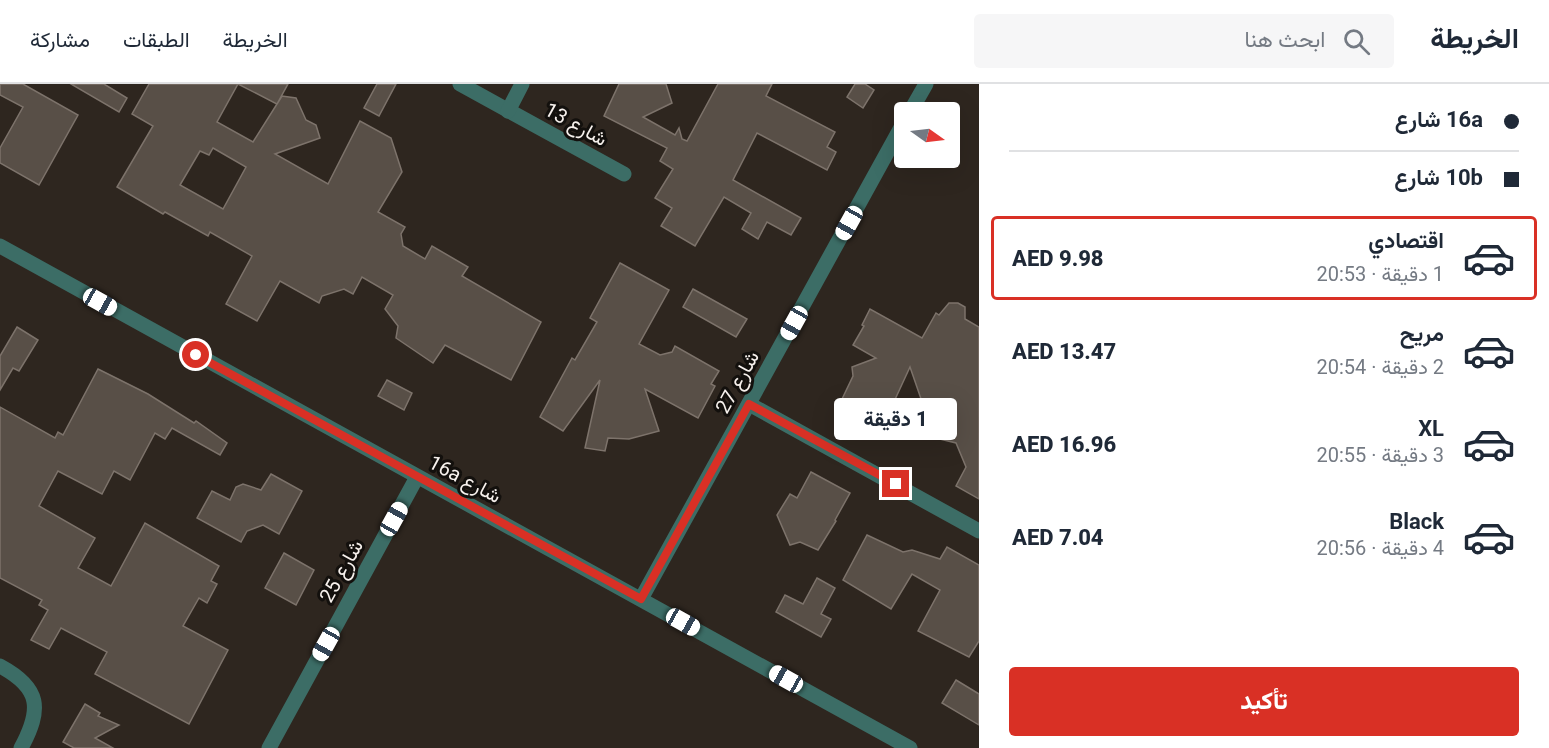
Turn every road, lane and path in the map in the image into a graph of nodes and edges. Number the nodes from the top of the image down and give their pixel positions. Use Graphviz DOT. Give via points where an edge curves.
graph roads {
  1 [pos="460,84"];
  2 [pos="522,84"];
  3 [pos="926,84"];
  4 [pos="916,102"];
  5 [pos="508,111"];
  6 [pos="894,140"];
  7 [pos="624,174"];
  8 [pos="0,246"];
  9 [pos="749,404"];
  10 [pos="417,477"];
  11 [pos="979,531"];
  12 [pos="641,599"];
  13 [pos="0,666"];
  14 [pos="21,748"];
  15 [pos="268,748"];
  16 [pos="910,748"];
  1 -- 5 [label="street, شارع 13"];
  2 -- 5 [label="street"];
  3 -- 4 [label="street"];
  5 -- 7 [label="street, شارع 13"];
  6 -- 9 [label="street, شارع 27"];
  8 -- 10 [label="street, 16a شارع"];
  9 -- 11 [label="street"];
  9 -- 12 [label="street, شارع 27"];
  10 -- 12 [label="street, 16a شارع"];
  10 -- 15 [label="street, شارع 25"];
  12 -- 16 [label="street, 16a شارع"];
  13 -- 14 [label="street" via="20,677 35,706 34,723"];
}
